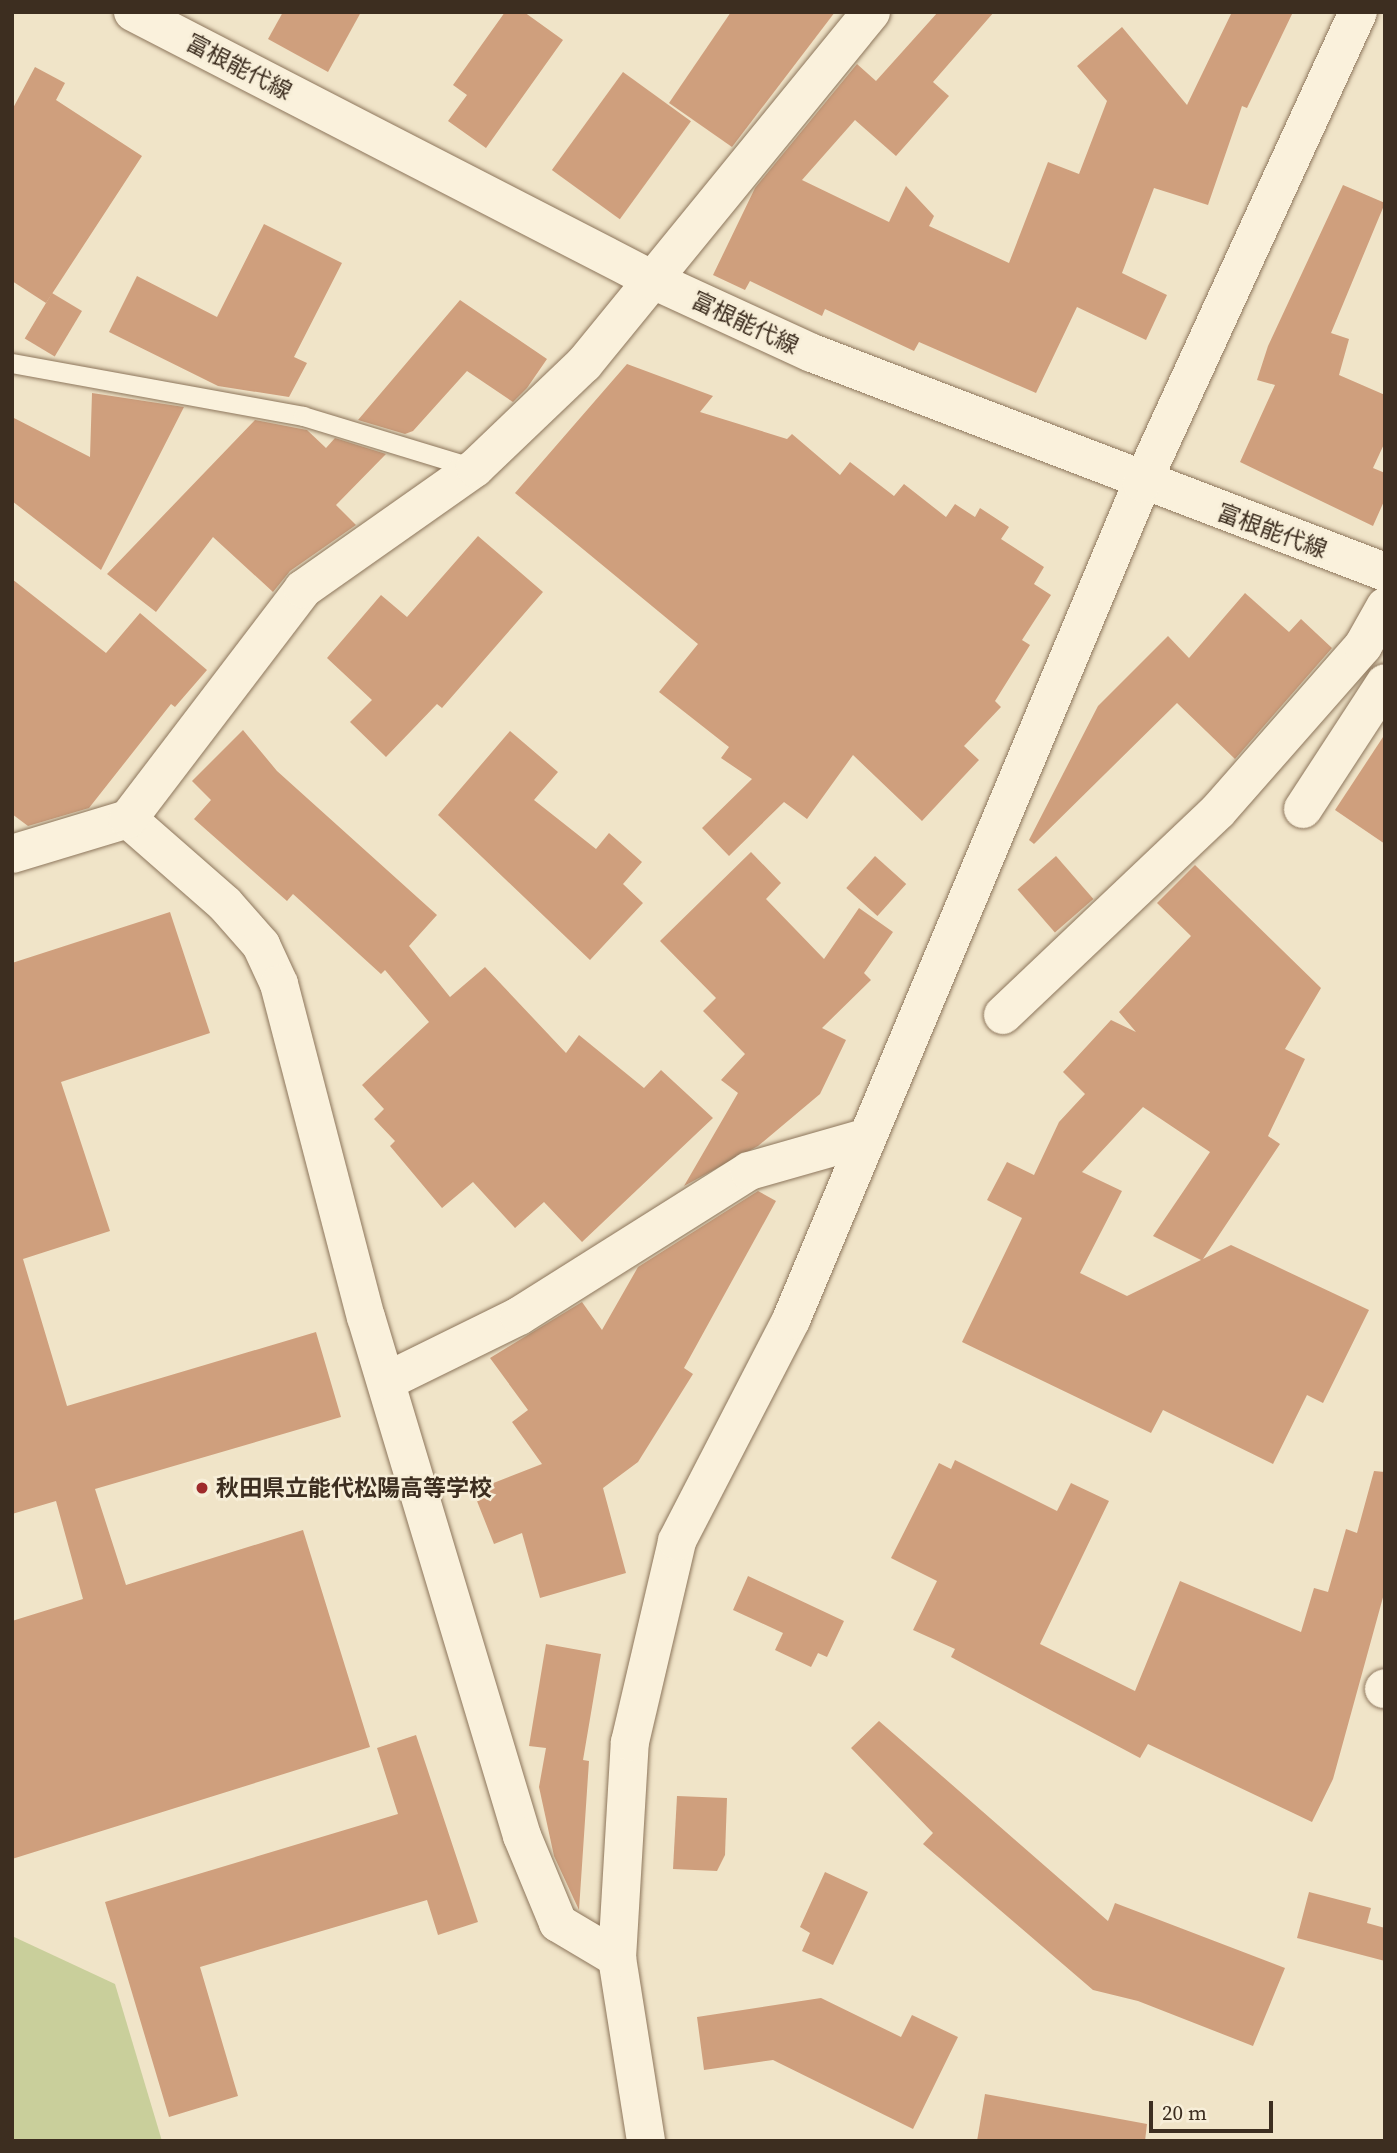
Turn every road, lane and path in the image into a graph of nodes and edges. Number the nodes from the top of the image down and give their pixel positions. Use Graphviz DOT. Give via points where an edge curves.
graph roads {
  1 [pos="133,12"];
  2 [pos="871,12"];
  3 [pos="1357,12"];
  4 [pos="653,280"];
  5 [pos="12,363"];
  6 [pos="475,468"];
  7 [pos="1142,483"];
  8 [pos="1385,572"];
  9 [pos="1385,607"];
  10 [pos="1385,683"];
  11 [pos="1303,809"];
  12 [pos="128,820"];
  13 [pos="12,855"];
  14 [pos="1003,1015"];
  15 [pos="864,1138"];
  16 [pos="389,1380"];
  17 [pos="617,1958"];
  18 [pos="646,2141"];
  1 -- 4 [label="street, 富根能代線"];
  2 -- 4 [label="street"];
  3 -- 7 [label="street"];
  4 -- 6 [label="street" via="584,364"];
  4 -- 7 [label="street, 富根能代線" via="812,353"];
  5 -- 6 [label="lane" via="303,416"];
  6 -- 12 [label="street" via="303,589"];
  7 -- 8 [label="street, 富根能代線"];
  7 -- 15 [label="street"];
  9 -- 14 [label="street" via="1363,646 1218,811"];
  10 -- 11 [label="street"];
  12 -- 13 [label="street"];
  12 -- 16 [label="street" via="225,904 261,945 279,984 366,1317"];
  15 -- 16 [label="street" via="748,1171 519,1316"];
  15 -- 17 [label="street" via="791,1320 677,1541 629,1742"];
  16 -- 17 [label="street" via="522,1836 558,1923"];
  17 -- 18 [label="street"];
}
